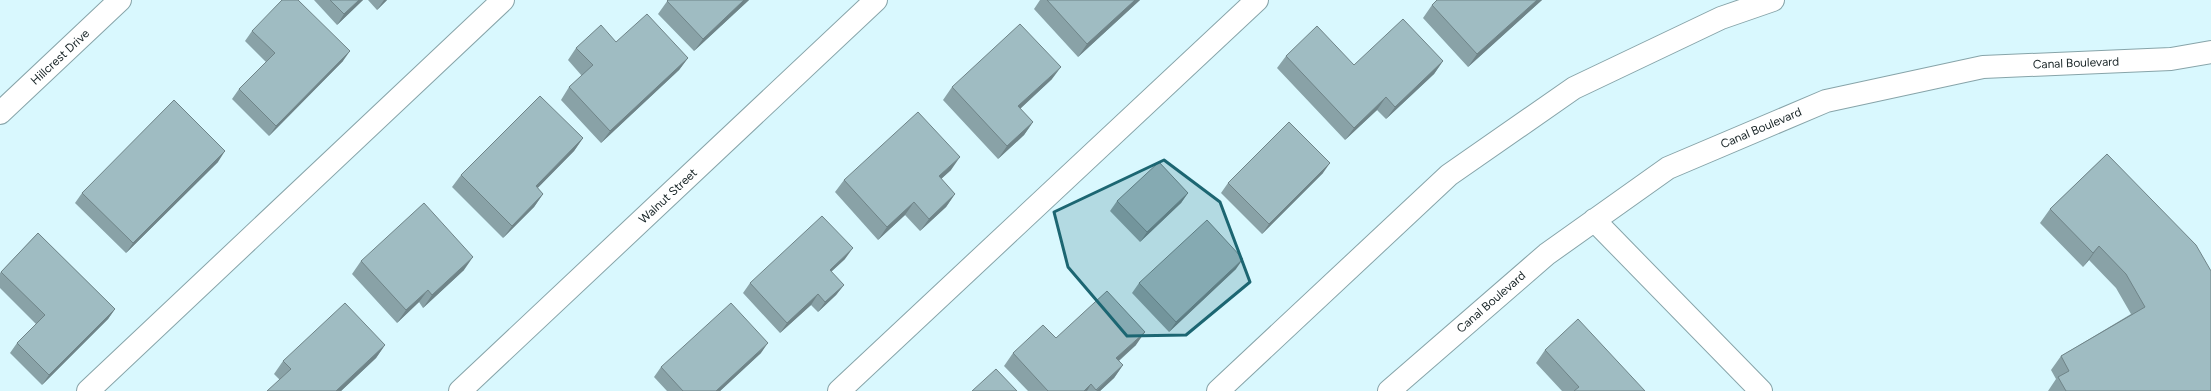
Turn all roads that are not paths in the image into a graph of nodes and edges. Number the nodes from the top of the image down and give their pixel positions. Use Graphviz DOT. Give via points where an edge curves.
graph roads {
  1 [pos="120,0"];
  2 [pos="503,0"];
  3 [pos="876,0"];
  4 [pos="1257,0"];
  5 [pos="1773,0"];
  6 [pos="2211,52"];
  7 [pos="0,113"];
  8 [pos="1594,220"];
  9 [pos="88,391"];
  10 [pos="460,391"];
  11 [pos="839,391"];
  12 [pos="1218,391"];
  13 [pos="1389,391"];
  14 [pos="1761,391"];
  1 -- 7 [label="street, Hillcrest Drive"];
  2 -- 9 [label="street"];
  3 -- 10 [label="street, Walnut Street"];
  4 -- 11 [label="street"];
  5 -- 12 [label="street" via="1721,18 1561,96 1449,175"];
  6 -- 8 [label="street, Canal Boulevard" via="2171,59 1983,67 1826,101 1668,168"];
  8 -- 13 [label="street, Canal Boulevard" via="1547,254"];
  8 -- 14 [label="street"];
}
